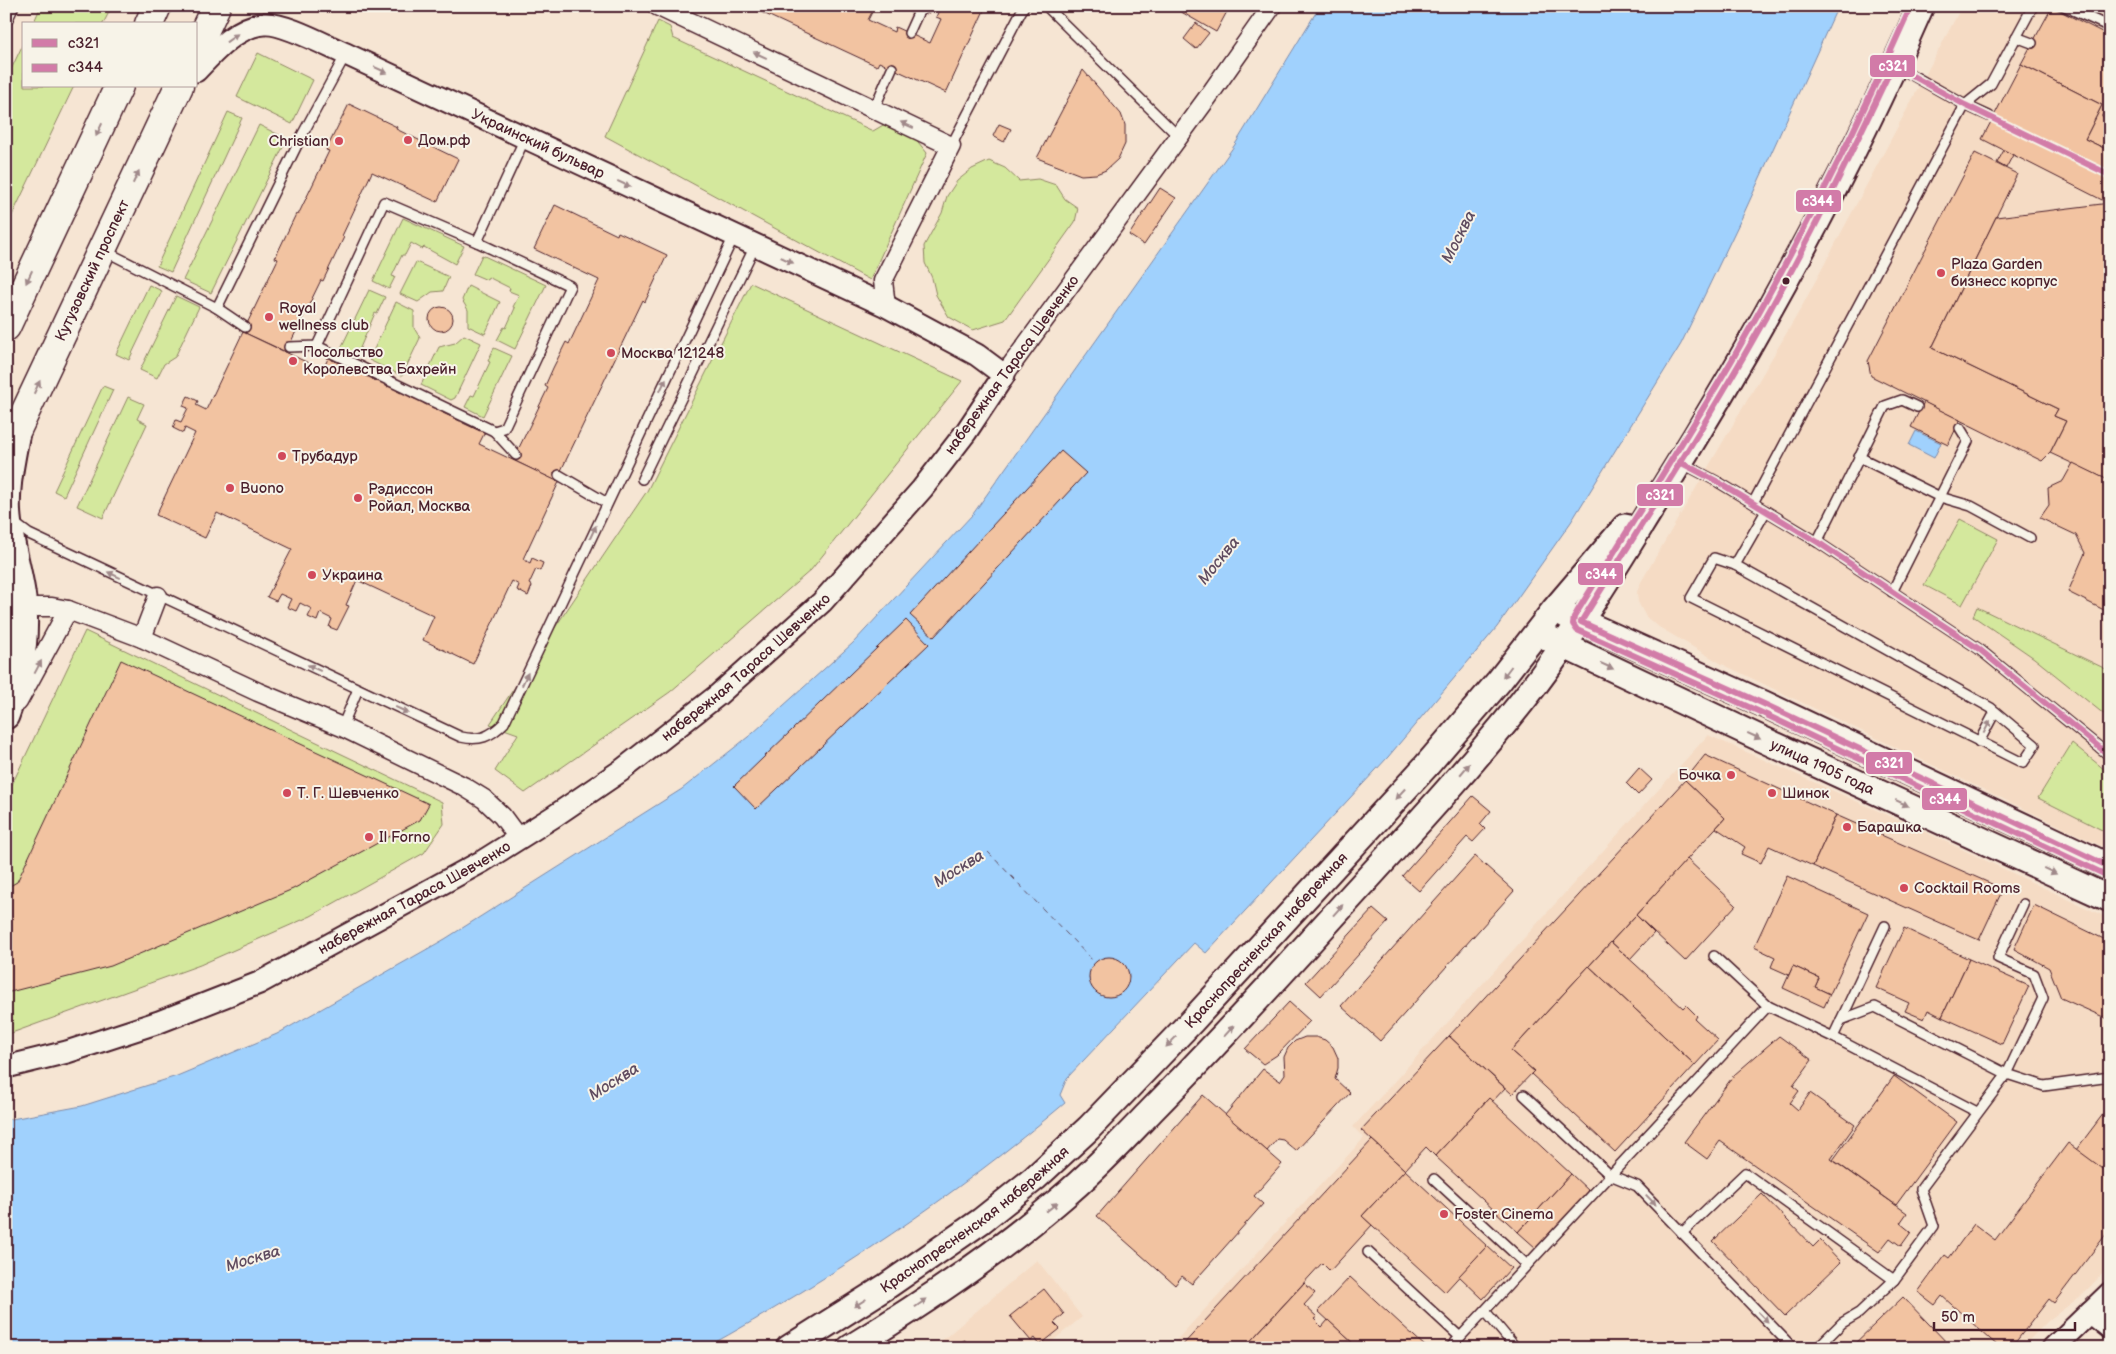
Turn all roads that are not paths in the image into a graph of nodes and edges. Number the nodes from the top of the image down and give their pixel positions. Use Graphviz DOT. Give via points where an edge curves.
graph roads {
  1 [pos="14,6"];
  2 [pos="157,6"];
  3 [pos="216,6"];
  4 [pos="657,6"];
  5 [pos="910,6"];
  6 [pos="931,6"];
  7 [pos="1024,6"];
  8 [pos="1046,6"];
  9 [pos="1272,6"];
  10 [pos="1920,6"];
  11 [pos="2033,6"];
  12 [pos="2064,6"];
  13 [pos="919,11"];
  14 [pos="150,22"];
  15 [pos="6,23"];
  16 [pos="2110,27"];
  17 [pos="909,33"];
  18 [pos="2016,37"];
  19 [pos="2032,43"];
  20 [pos="198,45"];
  21 [pos="346,54"];
  22 [pos="1894,65"];
  23 [pos="892,68"];
  24 [pos="198,69"];
  25 [pos="118,88"];
  26 [pos="179,88"];
  27 [pos="1965,105"];
  28 [pos="874,109"];
  29 [pos="1989,116"];
  30 [pos="1178,136"];
  31 [pos="525,138"];
  32 [pos="951,146"];
  33 [pos="734,236"];
  34 [pos="477,242"];
  35 [pos="755,246"];
  36 [pos="102,250"];
  37 [pos="886,306"];
  38 [pos="217,308"];
  39 [pos="6,327"];
  40 [pos="245,327"];
  41 [pos="317,346"];
  42 [pos="289,347"];
  43 [pos="1004,375"];
  44 [pos="1917,407"];
  45 [pos="1960,428"];
  46 [pos="494,431"];
  47 [pos="11,442"];
  48 [pos="516,454"];
  49 [pos="1859,457"];
  50 [pos="1680,462"];
  51 [pos="559,475"];
  52 [pos="642,479"];
  53 [pos="1940,496"];
  54 [pos="1752,503"];
  55 [pos="607,504"];
  56 [pos="1766,511"];
  57 [pos="8,517"];
  58 [pos="2030,538"];
  59 [pos="1816,542"];
  60 [pos="1735,565"];
  61 [pos="1892,592"];
  62 [pos="158,596"];
  63 [pos="15,608"];
  64 [pos="1555,609"];
  65 [pos="68,610"];
  66 [pos="1580,622"];
  67 [pos="1536,633"];
  68 [pos="142,638"];
  69 [pos="1564,645"];
  70 [pos="358,689"];
  71 [pos="1995,712"];
  72 [pos="6,716"];
  73 [pos="6,725"];
  74 [pos="342,727"];
  75 [pos="1979,742"];
  76 [pos="2110,756"];
  77 [pos="519,839"];
  78 [pos="2110,866"];
  79 [pos="2110,899"];
  80 [pos="2023,904"];
  81 [pos="1884,926"];
  82 [pos="1714,956"];
  83 [pos="1768,1006"];
  84 [pos="1841,1020"];
  85 [pos="1833,1037"];
  86 [pos="6,1067"];
  87 [pos="2007,1074"];
  88 [pos="2110,1077"];
  89 [pos="1524,1095"];
  90 [pos="1977,1112"];
  91 [pos="1610,1175"];
  92 [pos="1434,1179"];
  93 [pos="1682,1233"];
  94 [pos="1368,1252"];
  95 [pos="1527,1265"];
  96 [pos="1894,1280"];
  97 [pos="2110,1293"];
  98 [pos="1485,1311"];
  99 [pos="2090,1312"];
  100 [pos="2110,1328"];
  101 [pos="1460,1337"];
  102 [pos="789,1348"];
  103 [pos="850,1348"];
  104 [pos="1450,1348"];
  105 [pos="1516,1348"];
  106 [pos="1793,1348"];
  107 [pos="1817,1348"];
  108 [pos="2053,1348"];
  1 -- 15 [label="lane"];
  2 -- 14 [label="main road"];
  3 -- 20 [label="main road"];
  28 -- 4 [label="street, one-way"];
  5 -- 13 [label="lane"];
  6 -- 13 [label="lane"];
  7 -- 32 [label="lane"];
  8 -- 30 [label="lane"];
  9 -- 30 [label="street, набережная Тараса Шевченко"];
  10 -- 22 [label="main road, Краснопресненская набережная"];
  11 -- 18 [label="lane"];
  12 -- 16 [label="lane"];
  13 -- 17 [label="lane"];
  18 -- 19 [label="lane"];
  18 -- 27 [label="lane" via="1991,84"];
  24 -- 21 [label="street, Украинский бульвар, one-way" via="232,38 250,27 266,24 281,26"];
  21 -- 31 [label="street, Украинский бульвар, one-way"];
  21 -- 38 [label="lane" via="300,138"];
  22 -- 27 [label="lane"];
  22 -- 50 [label="main road, Краснопресненская набережная" via="1825,208 1760,328"];
  23 -- 28 [label="lane"];
  25 -- 39 [label="main road, one-way"];
  36 -- 26 [label="main road, Кутузовский проспект, one-way"];
  27 -- 29 [label="lane"];
  27 -- 54 [label="lane"];
  32 -- 28 [label="street, one-way"];
  30 -- 43 [label="street, набережная Тараса Шевченко"];
  31 -- 33 [label="street, Украинский бульвар, one-way"];
  31 -- 34 [label="lane"];
  32 -- 37 [label="street" via="883,281"];
  33 -- 35 [label="street, Украинский бульвар"];
  55 -- 33 [label="lane, one-way"];
  34 -- 41 [label="lane" via="384,202"];
  34 -- 46 [label="lane" via="570,286 504,428"];
  35 -- 37 [label="street, Украинский бульвар, one-way"];
  35 -- 52 [label="lane"];
  36 -- 38 [label="lane"];
  47 -- 36 [label="main road, Кутузовский проспект, one-way"];
  37 -- 43 [label="street, Украинский бульвар" via="977,355"];
  38 -- 40 [label="lane"];
  41 -- 42 [label="lane"];
  41 -- 46 [label="lane"];
  43 -- 77 [label="street, набережная Тараса Шевченко" via="922,489 822,602 718,695 666,736 622,770"];
  44 -- 49 [label="lane" via="1902,400 1885,406"];
  45 -- 53 [label="lane" via="1968,441"];
  46 -- 48 [label="lane"];
  47 -- 57 [label="main road"];
  49 -- 53 [label="lane"];
  49 -- 59 [label="lane"];
  50 -- 54 [label="lane"];
  50 -- 64 [label="main road, Краснопресненская набережная"];
  50 -- 66 [label="main road, Краснопресненская набережная"];
  51 -- 55 [label="lane"];
  53 -- 58 [label="lane" via="1971,506"];
  53 -- 61 [label="lane"];
  54 -- 56 [label="lane"];
  70 -- 55 [label="lane, one-way" via="460,737 473,740 495,732 504,723"];
  56 -- 59 [label="lane"];
  56 -- 60 [label="lane"];
  62 -- 57 [label="lane, one-way" via="29,534"];
  57 -- 63 [label="main road"];
  59 -- 61 [label="lane"];
  60 -- 71 [label="lane"];
  60 -- 75 [label="lane" via="1714,558 1691,598"];
  61 -- 76 [label="lane" via="1980,649"];
  62 -- 68 [label="street"];
  70 -- 62 [label="lane, one-way"];
  63 -- 65 [label="street"];
  63 -- 72 [label="main road" via="23,654 17,686"];
  64 -- 66 [label="main road"];
  64 -- 67 [label="main road, Краснопресненская набережная"];
  65 -- 68 [label="street"];
  73 -- 65 [label="street, one-way"];
  66 -- 69 [label="main road, Краснопресненская набережная"];
  66 -- 78 [label="main road"];
  67 -- 69 [label="main road, улица 1905 года"];
  67 -- 102 [label="main road, Краснопресненская набережная, one-way" via="1494,688 1427,765 1089,1128 1035,1178 981,1221"];
  68 -- 74 [label="street"];
  69 -- 79 [label="main road, улица 1905 года, one-way" via="1753,736"];
  103 -- 69 [label="main road, Краснопресненская набережная, one-way" via="1002,1246 1059,1201 1112,1151 1224,1036 1453,783"];
  70 -- 74 [label="lane"];
  75 -- 71 [label="lane, one-way"];
  71 -- 75 [label="lane" via="2036,746 2023,764"];
  74 -- 77 [label="street" via="484,799"];
  77 -- 86 [label="street, набережная Тараса Шевченко" via="259,983 159,1022 68,1052"];
  80 -- 87 [label="lane" via="1998,958 2034,974 2043,998"];
  81 -- 84 [label="lane"];
  82 -- 83 [label="lane"];
  83 -- 85 [label="lane"];
  83 -- 91 [label="lane"];
  84 -- 85 [label="lane"];
  84 -- 87 [label="lane" via="1875,1007"];
  85 -- 90 [label="lane"];
  87 -- 88 [label="lane" via="2044,1086"];
  87 -- 90 [label="lane"];
  89 -- 91 [label="lane"];
  90 -- 96 [label="lane" via="1920,1189 1934,1226"];
  91 -- 93 [label="lane, one-way" via="1637,1186"];
  91 -- 95 [label="lane"];
  92 -- 95 [label="lane"];
  93 -- 96 [label="lane" via="1745,1173"];
  93 -- 106 [label="lane, one-way"];
  94 -- 101 [label="lane"];
  95 -- 98 [label="lane"];
  96 -- 107 [label="lane"];
  97 -- 99 [label="street"];
  98 -- 101 [label="lane"];
  98 -- 105 [label="lane"];
  99 -- 100 [label="street"];
  99 -- 108 [label="street"];
  101 -- 104 [label="lane"];
}
